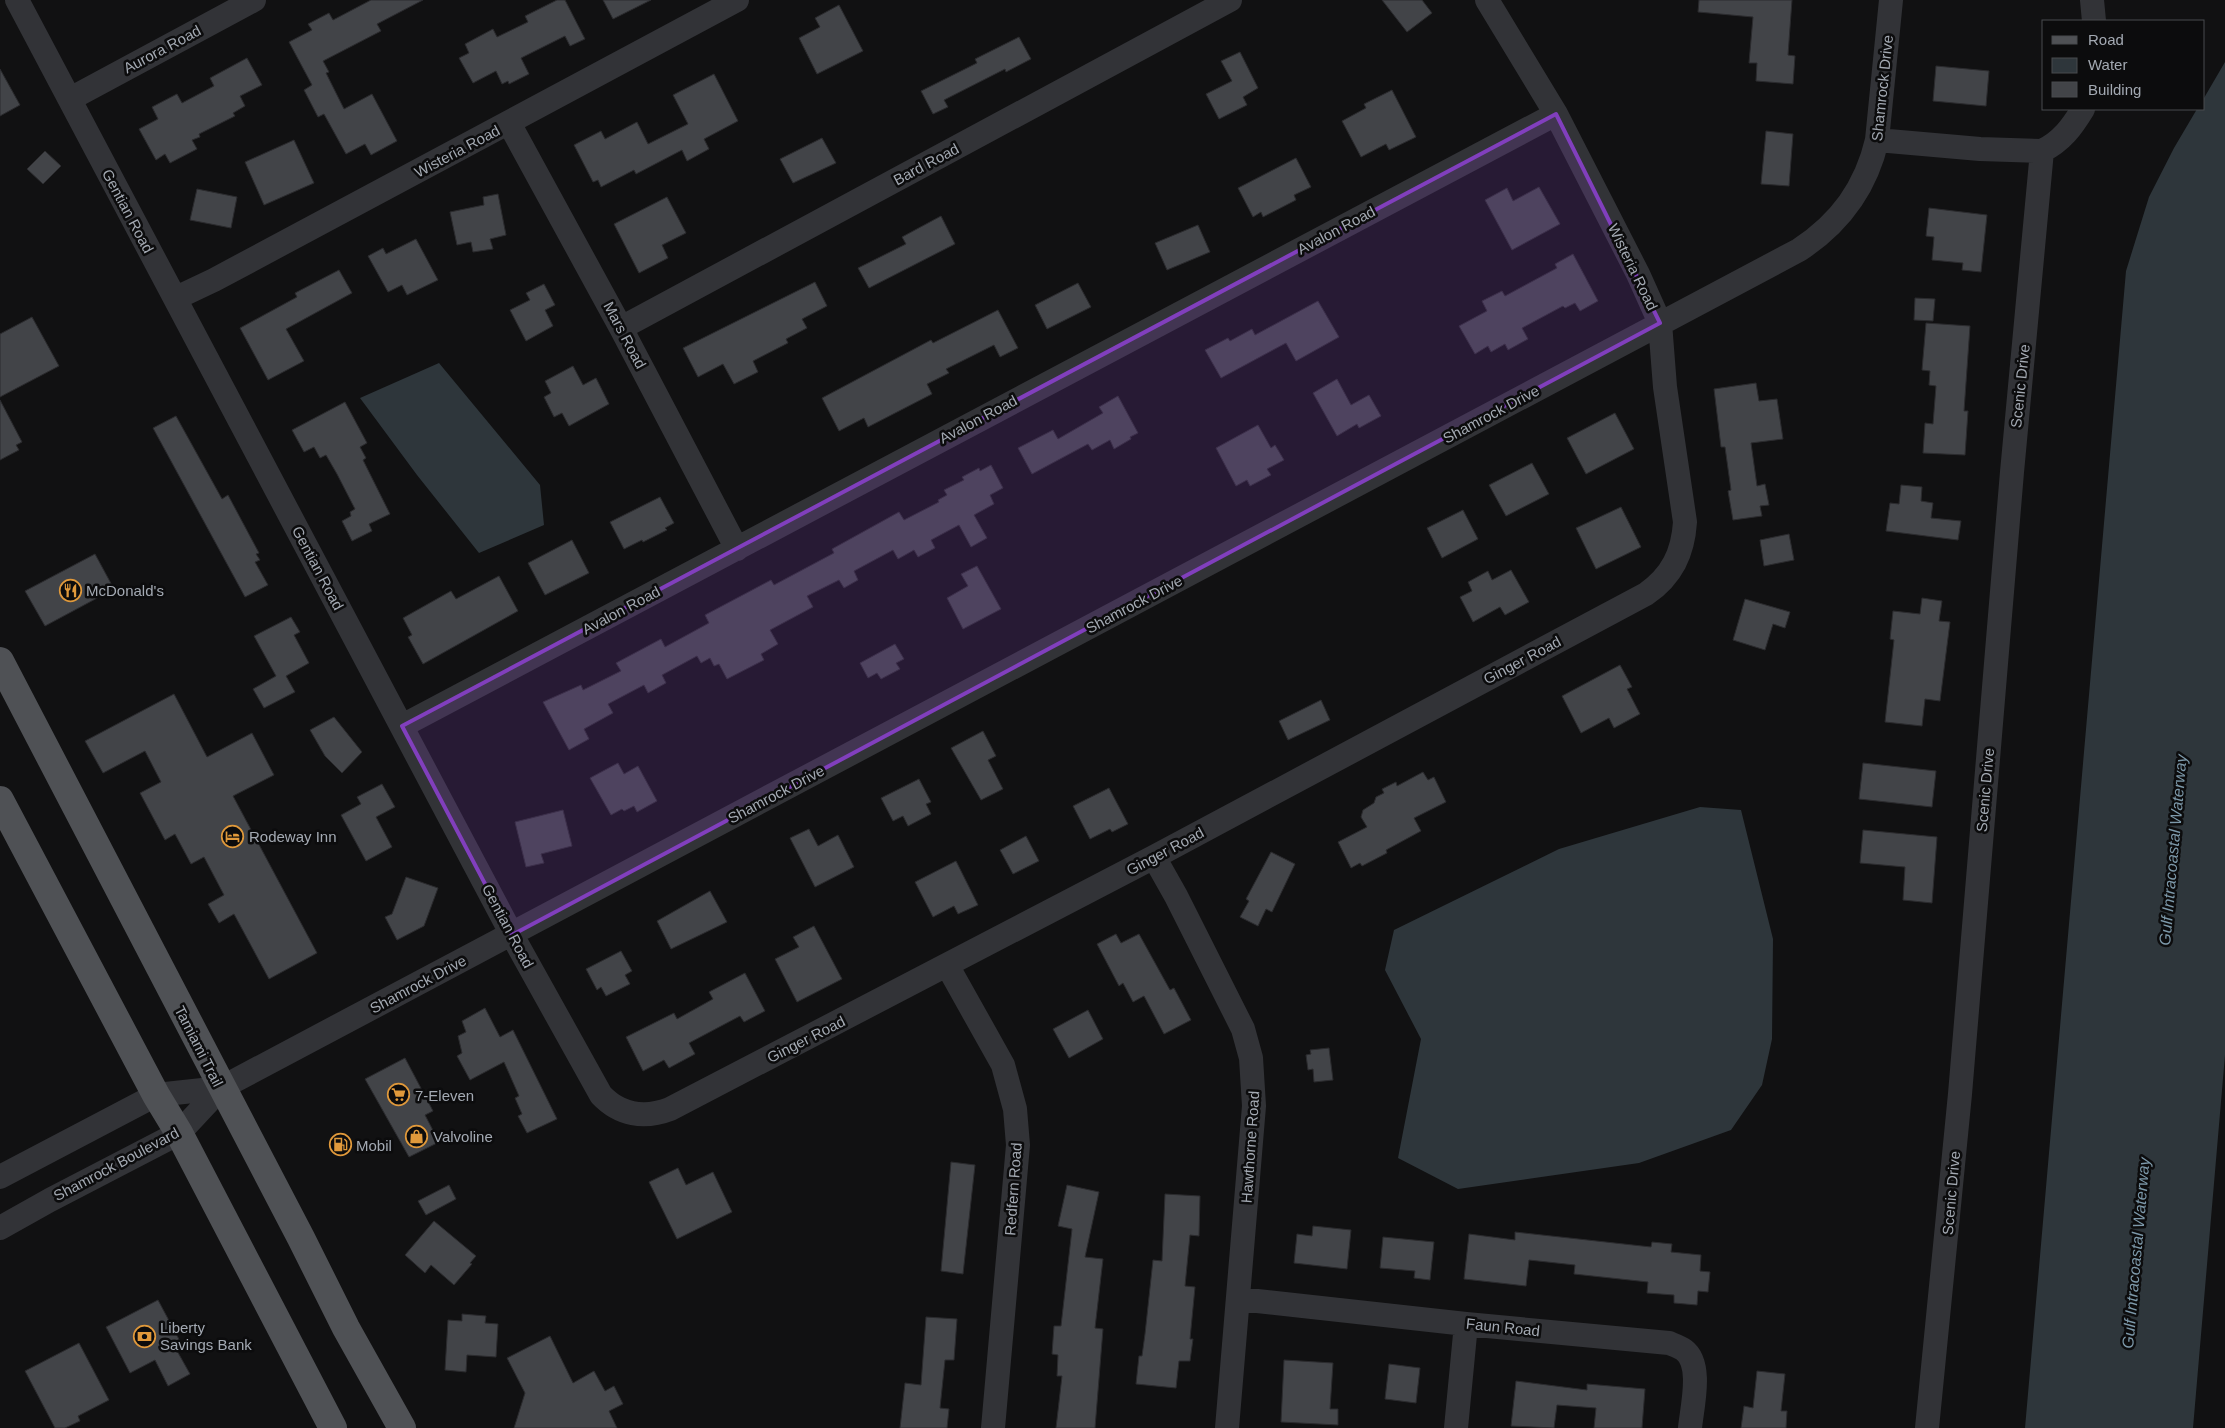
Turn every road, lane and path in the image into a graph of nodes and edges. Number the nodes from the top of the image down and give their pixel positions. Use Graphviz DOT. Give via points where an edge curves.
graph roads {
  1 [pos="17,0"];
  2 [pos="254,0"];
  3 [pos="737,0"];
  4 [pos="1230,0"];
  5 [pos="1487,0"];
  6 [pos="1891,0"];
  7 [pos="2092,0"];
  8 [pos="2094,20"];
  9 [pos="70,98"];
  10 [pos="2082,110"];
  11 [pos="1556,114"];
  12 [pos="509,123"];
  13 [pos="1878,140"];
  14 [pos="2042,151"];
  15 [pos="176,298"];
  16 [pos="1660,323"];
  17 [pos="621,328"];
  18 [pos="737,549"];
  19 [pos="1676,563"];
  20 [pos="0,662"];
  21 [pos="402,726"];
  22 [pos="0,800"];
  23 [pos="1154,857"];
  24 [pos="512,935"];
  25 [pos="947,965"];
  26 [pos="221,1088"];
  27 [pos="156,1095"];
  28 [pos="640,1115"];
  29 [pos="179,1133"];
  30 [pos="0,1177"];
  31 [pos="0,1228"];
  32 [pos="1239,1299"];
  33 [pos="1466,1324"];
  34 [pos="333,1428"];
  35 [pos="402,1428"];
  36 [pos="993,1428"];
  37 [pos="1227,1428"];
  38 [pos="1456,1428"];
  39 [pos="1690,1428"];
  40 [pos="1927,1428"];
  1 -- 9 [label="street, Gentian Road"];
  2 -- 9 [label="street, Aurora Road"];
  3 -- 12 [label="street, Wisteria Road"];
  4 -- 17 [label="street, Bard Road"];
  5 -- 11 [label="street, Wisteria Road"];
  6 -- 13 [label="street, Shamrock Drive"];
  7 -- 8 [label="street"];
  9 -- 15 [label="street, Gentian Road"];
  10 -- 14 [label="street" via="2057,143"];
  11 -- 16 [label="street, Wisteria Road"];
  11 -- 18 [label="street, Avalon Road"];
  12 -- 15 [label="street, Wisteria Road"];
  12 -- 17 [label="street, Mars Road"];
  13 -- 14 [label="street"];
  13 -- 16 [label="street, Shamrock Drive" via="1856,194 1844,212 1816,239"];
  14 -- 40 [label="street, Scenic Drive" via="1960,1094"];
  15 -- 21 [label="street, Gentian Road"];
  16 -- 19 [label="street, Wisteria Road" via="1665,387 1685,522 1684,540"];
  16 -- 24 [label="street, Shamrock Drive"];
  17 -- 18 [label="street, Mars Road"];
  18 -- 21 [label="street, Avalon Road"];
  19 -- 23 [label="street, Ginger Road" via="1646,594"];
  20 -- 26 [label="main road, Tamiami Trail"];
  21 -- 24 [label="street, Gentian Road"];
  22 -- 27 [label="main road"];
  23 -- 25 [label="street, Ginger Road"];
  23 -- 32 [label="street, Hawthorne Road" via="1243,1029 1251,1058 1254,1106"];
  24 -- 26 [label="street, Shamrock Drive"];
  24 -- 28 [label="street, Gentian Road" via="601,1095 623,1111"];
  25 -- 28 [label="street, Ginger Road" via="670,1109"];
  25 -- 36 [label="street, Redfern Road" via="1003,1065 1015,1108 1018,1144"];
  26 -- 27 [label="street"];
  26 -- 29 [label="street, Shamrock Boulevard"];
  26 -- 35 [label="main road, Tamiami Trail"];
  27 -- 29 [label="main road"];
  27 -- 30 [label="street"];
  29 -- 31 [label="street, Shamrock Boulevard"];
  29 -- 34 [label="main road"];
  32 -- 33 [label="street, Faun Road"];
  32 -- 37 [label="street, Hawthorne Road"];
  33 -- 38 [label="street"];
  33 -- 39 [label="street, Faun Road" via="1670,1343 1691,1358 1696,1371"];
}
